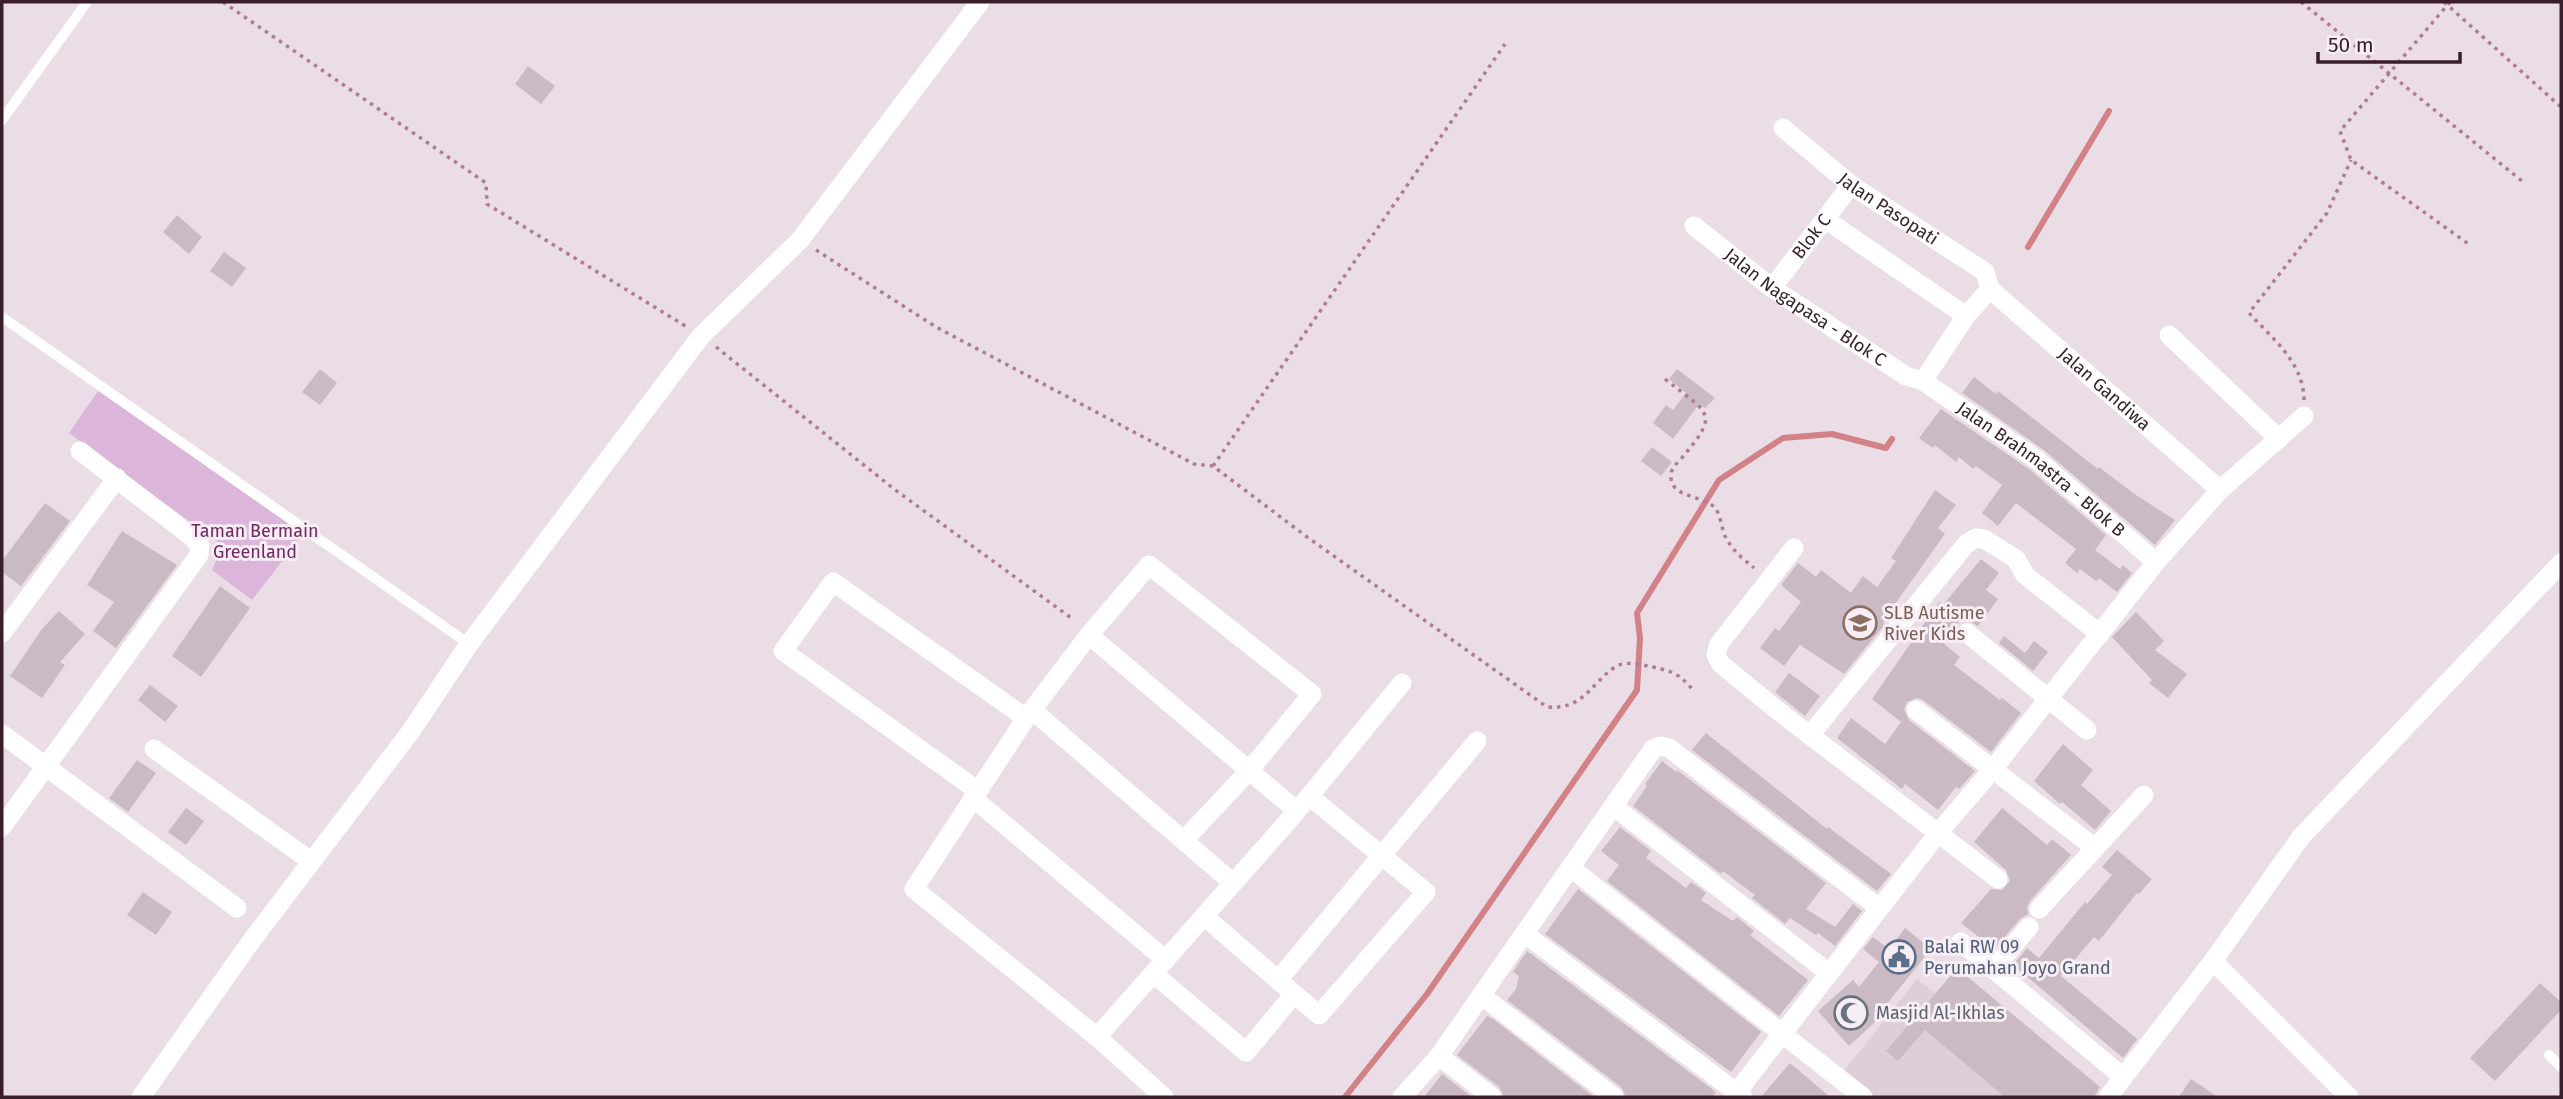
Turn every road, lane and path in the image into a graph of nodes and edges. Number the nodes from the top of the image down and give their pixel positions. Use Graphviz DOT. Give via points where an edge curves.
graph roads {
  1 [pos="87,2"];
  2 [pos="223,2"];
  3 [pos="980,2"];
  4 [pos="2301,2"];
  5 [pos="2447,3"];
  6 [pos="1505,44"];
  7 [pos="2387,73"];
  8 [pos="2561,107"];
  9 [pos="2,120"];
  10 [pos="1783,128"];
  11 [pos="2351,160"];
  12 [pos="2522,181"];
  13 [pos="1851,185"];
  14 [pos="1825,219"];
  15 [pos="1694,226"];
  16 [pos="800,240"];
  17 [pos="2470,245"];
  18 [pos="1772,288"];
  19 [pos="1990,289"];
  20 [pos="1966,316"];
  21 [pos="2,317"];
  22 [pos="2169,335"];
  23 [pos="701,336"];
  24 [pos="1665,379"];
  25 [pos="1923,381"];
  26 [pos="2304,416"];
  27 [pos="2279,439"];
  28 [pos="80,451"];
  29 [pos="1213,466"];
  30 [pos="117,478"];
  31 [pos="2220,491"];
  32 [pos="1794,548"];
  33 [pos="2157,562"];
  34 [pos="2561,563"];
  35 [pos="1769,579"];
  36 [pos="1074,620"];
  37 [pos="2,632"];
  38 [pos="1967,633"];
  39 [pos="2100,634"];
  40 [pos="1089,635"];
  41 [pos="469,644"];
  42 [pos="1402,683"];
  43 [pos="1694,691"];
  44 [pos="2049,699"];
  45 [pos="1916,710"];
  46 [pos="1029,714"];
  47 [pos="2087,730"];
  48 [pos="2,734"];
  49 [pos="1810,735"];
  50 [pos="1478,741"];
  51 [pos="154,749"];
  52 [pos="46,766"];
  53 [pos="1993,769"];
  54 [pos="1249,771"];
  55 [pos="975,795"];
  56 [pos="2144,795"];
  57 [pos="1303,804"];
  58 [pos="1613,806"];
  59 [pos="2,827"];
  60 [pos="1939,832"];
  61 [pos="1184,840"];
  62 [pos="2095,848"];
  63 [pos="1382,855"];
  64 [pos="311,861"];
  65 [pos="1571,868"];
  66 [pos="1998,878"];
  67 [pos="1233,883"];
  68 [pos="237,908"];
  69 [pos="1880,908"];
  70 [pos="2039,909"];
  71 [pos="1204,916"];
  72 [pos="2029,927"];
  73 [pos="1525,934"];
  74 [pos="1961,942"];
  75 [pos="2213,961"];
  76 [pos="1160,967"];
  77 [pos="1994,968"];
  78 [pos="1829,973"];
  79 [pos="1278,980"];
  80 [pos="1294,994"];
  81 [pos="1482,996"];
  82 [pos="1783,1034"];
  83 [pos="1097,1037"];
  84 [pos="2549,1055"];
  85 [pos="1439,1056"];
  86 [pos="2561,1067"];
  87 [pos="2123,1077"];
  88 [pos="1738,1096"];
  89 [pos="141,1097"];
  90 [pos="1164,1097"];
  91 [pos="1402,1097"];
  92 [pos="1492,1097"];
  93 [pos="1614,1097"];
  94 [pos="1863,1097"];
  95 [pos="2108,1097"];
  96 [pos="2349,1097"];
  1 -- 9 [label="lane"];
  2 -- 23 [label="path" via="486,183 486,204"];
  3 -- 16 [label="street"];
  4 -- 7 [label="path"];
  5 -- 7 [label="path"];
  5 -- 8 [label="path"];
  6 -- 29 [label="path"];
  7 -- 11 [label="path" via="2340,131"];
  7 -- 12 [label="path"];
  10 -- 13 [label="street, Jalan Pasopati"];
  11 -- 17 [label="path"];
  11 -- 26 [label="path" via="2327,213 2249,313 2296,365 2304,388"];
  13 -- 14 [label="street, Blok C"];
  13 -- 19 [label="street, Jalan Pasopati" via="1985,272"];
  14 -- 18 [label="street, Blok C"];
  14 -- 20 [label="street"];
  15 -- 18 [label="street, Jalan Nagapasa - Blok C"];
  16 -- 23 [label="street"];
  16 -- 29 [label="path" via="936,327 1194,464"];
  18 -- 25 [label="street, Jalan Nagapasa - Blok C" via="1906,376"];
  19 -- 20 [label="street"];
  19 -- 31 [label="street, Jalan Gandiwa"];
  20 -- 25 [label="street"];
  21 -- 41 [label="lane"];
  22 -- 27 [label="street"];
  23 -- 36 [label="path" via="894,489"];
  23 -- 41 [label="street"];
  24 -- 35 [label="path" via="1706,416 1701,435 1672,469 1676,490 1712,505 1735,552"];
  25 -- 33 [label="street, Jalan Brahmastra - Blok B" via="2036,459"];
  26 -- 27 [label="street"];
  27 -- 31 [label="street"];
  28 -- 30 [label="street"];
  29 -- 43 [label="path" via="1547,707 1562,708 1586,696 1616,666 1632,663 1678,673"];
  30 -- 37 [label="street"];
  30 -- 52 [label="street" via="192,537 200,546 200,555"];
  31 -- 33 [label="street"];
  32 -- 35 [label="street"];
  33 -- 39 [label="street"];
  34 -- 75 [label="street" via="2301,837"];
  35 -- 49 [label="street" via="1719,644 1716,655 1721,664"];
  38 -- 44 [label="street"];
  39 -- 44 [label="street"];
  39 -- 49 [label="street" via="2025,575 2017,559 1976,538 1966,543"];
  40 -- 46 [label="street"];
  40 -- 54 [label="street"];
  40 -- 54 [label="street" via="1149,565 1312,694"];
  41 -- 64 [label="street" via="411,731"];
  42 -- 57 [label="street"];
  44 -- 47 [label="street"];
  44 -- 53 [label="street"];
  45 -- 53 [label="street"];
  46 -- 55 [label="street"];
  46 -- 55 [label="street" via="833,582 783,651"];
  46 -- 61 [label="street"];
  48 -- 52 [label="street"];
  49 -- 60 [label="street"];
  50 -- 63 [label="street"];
  51 -- 64 [label="street"];
  52 -- 59 [label="street"];
  52 -- 68 [label="street"];
  53 -- 60 [label="street"];
  53 -- 62 [label="street"];
  54 -- 57 [label="street"];
  54 -- 61 [label="street"];
  55 -- 76 [label="street"];
  55 -- 83 [label="street" via="914,889"];
  56 -- 62 [label="street"];
  57 -- 63 [label="street"];
  57 -- 67 [label="street"];
  58 -- 65 [label="street"];
  58 -- 69 [label="street" via="1653,749 1669,748"];
  58 -- 78 [label="street"];
  60 -- 66 [label="street"];
  60 -- 69 [label="street"];
  61 -- 67 [label="street"];
  62 -- 70 [label="street"];
  63 -- 79 [label="street"];
  63 -- 80 [label="street" via="1426,892 1320,1016"];
  64 -- 89 [label="street"];
  65 -- 73 [label="street"];
  65 -- 82 [label="street"];
  67 -- 71 [label="street"];
  69 -- 78 [label="street"];
  71 -- 76 [label="street"];
  71 -- 79 [label="street"];
  72 -- 77 [label="street"];
  73 -- 81 [label="street"];
  73 -- 88 [label="street"];
  74 -- 77 [label="street"];
  75 -- 87 [label="street"];
  75 -- 96 [label="street"];
  76 -- 80 [label="street" via="1246,1052"];
  76 -- 83 [label="street"];
  77 -- 87 [label="street"];
  78 -- 82 [label="street"];
  79 -- 80 [label="street"];
  81 -- 85 [label="street"];
  81 -- 93 [label="street"];
  82 -- 88 [label="street"];
  82 -- 94 [label="street"];
  83 -- 90 [label="street"];
  84 -- 86 [label="lane"];
  85 -- 91 [label="street"];
  85 -- 92 [label="street"];
  87 -- 95 [label="street"];
}
